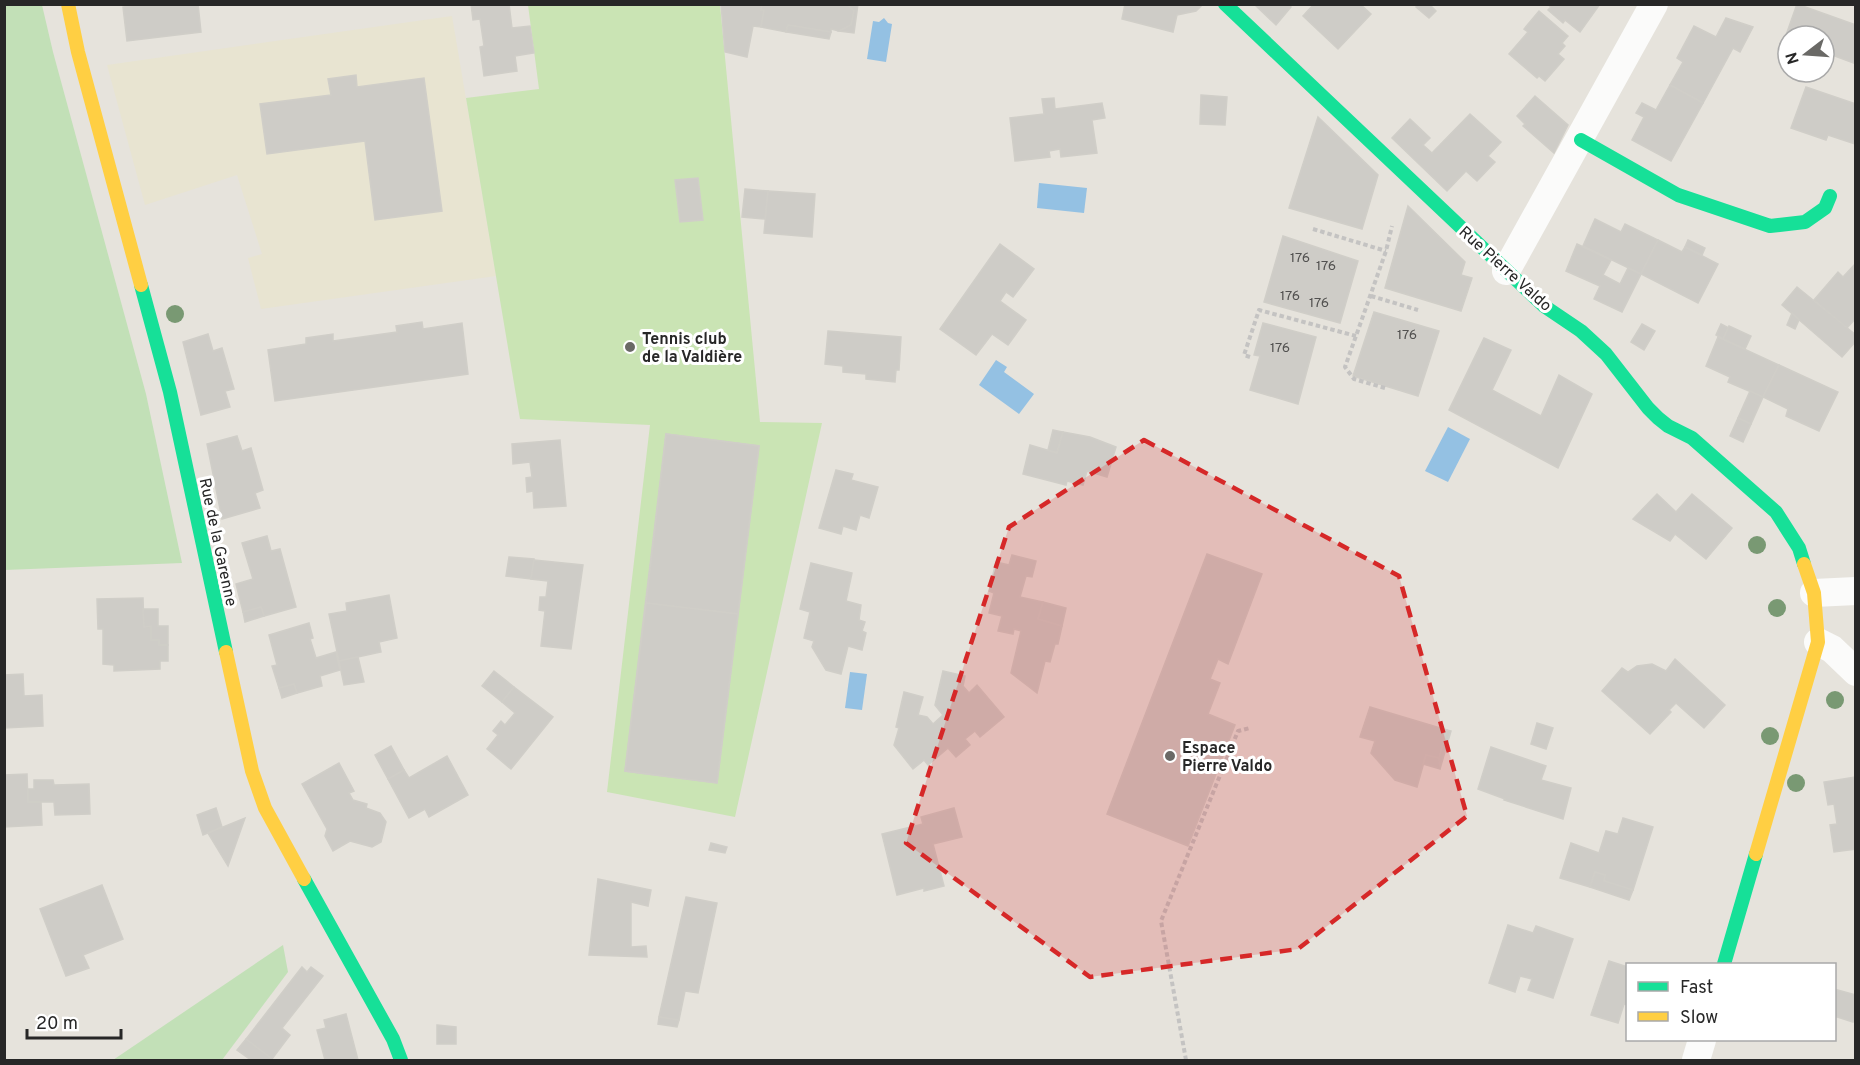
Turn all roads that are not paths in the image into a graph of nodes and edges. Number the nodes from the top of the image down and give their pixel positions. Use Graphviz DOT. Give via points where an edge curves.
graph roads {
  1 [pos="68,4"];
  2 [pos="1225,4"];
  3 [pos="1654,4"];
  4 [pos="1581,140"];
  5 [pos="1830,196"];
  6 [pos="1506,271"];
  7 [pos="1856,591"];
  8 [pos="1814,593"];
  9 [pos="1818,642"];
  10 [pos="1856,672"];
  11 [pos="1724,963"];
  12 [pos="1702,1041"];
  13 [pos="401,1060"];
  14 [pos="1696,1060"];
  1 -- 13 [label="street, Rue de la Garenne" via="170,392 252,771 265,808"];
  2 -- 6 [label="street, Rue Pierre Valdo"];
  3 -- 4 [label="street"];
  4 -- 5 [label="street" via="1678,195 1770,226 1805,222 1825,208"];
  4 -- 6 [label="street"];
  6 -- 8 [label="street, Rue Pierre Valdo" via="1606,354 1663,422 1692,438 1776,512 1799,548"];
  7 -- 8 [label="street"];
  8 -- 9 [label="street, Rue Pierre Valdo"];
  9 -- 10 [label="street" via="1832,649"];
  9 -- 11 [label="street, Rue Pierre Valdo"];
  12 -- 14 [label="street"];
}
